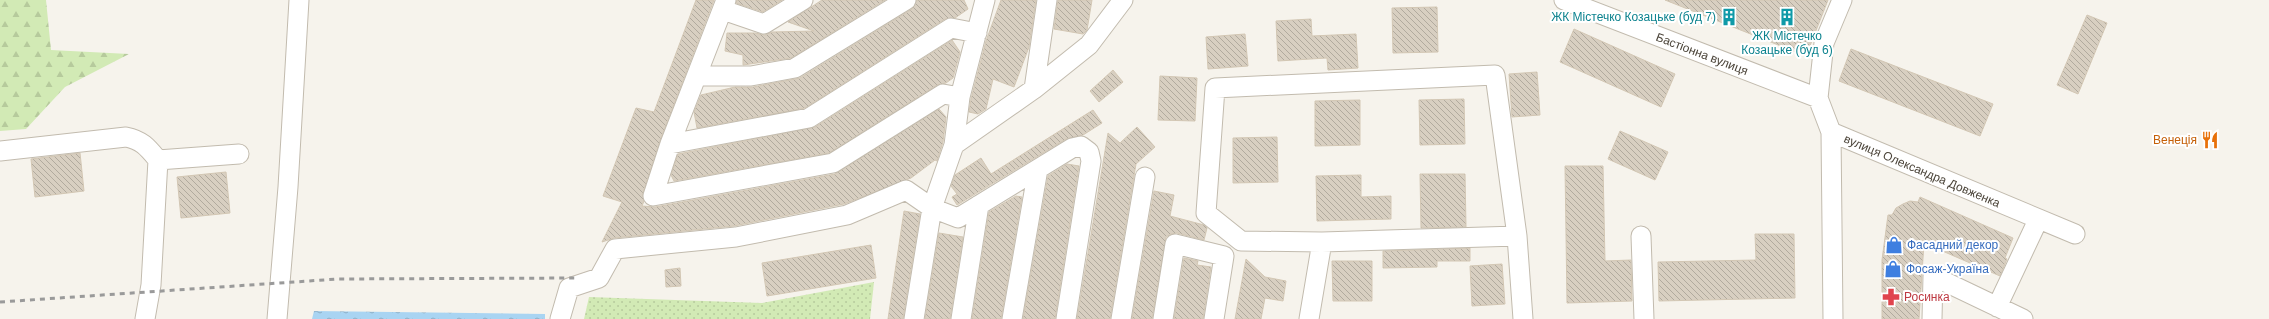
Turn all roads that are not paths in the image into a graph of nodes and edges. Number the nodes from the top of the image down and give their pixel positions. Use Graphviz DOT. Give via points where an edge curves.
graph roads {
  1 [pos="299,0"];
  2 [pos="906,0"];
  3 [pos="985,0"];
  4 [pos="1047,0"];
  5 [pos="1122,0"];
  6 [pos="1564,0"];
  7 [pos="1842,0"];
  8 [pos="797,1"];
  9 [pos="724,5"];
  10 [pos="977,33"];
  11 [pos="696,76"];
  12 [pos="1034,89"];
  13 [pos="960,98"];
  14 [pos="1818,98"];
  15 [pos="1831,132"];
  16 [pos="670,144"];
  17 [pos="954,145"];
  18 [pos="0,151"];
  19 [pos="239,154"];
  20 [pos="158,160"];
  21 [pos="1038,169"];
  22 [pos="1145,177"];
  23 [pos="979,205"];
  24 [pos="932,208"];
  25 [pos="2038,220"];
  26 [pos="2075,234"];
  27 [pos="1517,236"];
  28 [pos="1641,236"];
  29 [pos="1322,242"];
  30 [pos="1997,306"];
  31 [pos="145,319"];
  32 [pos="278,319"];
  33 [pos="560,319"];
  34 [pos="914,319"];
  35 [pos="961,319"];
  36 [pos="1012,319"];
  37 [pos="1066,319"];
  38 [pos="1121,319"];
  39 [pos="1163,319"];
  40 [pos="1214,319"];
  41 [pos="1309,319"];
  42 [pos="1524,319"];
  43 [pos="1644,319"];
  44 [pos="1832,319"];
  45 [pos="1932,319"];
  46 [pos="2023,319"];
  1 -- 32 [label="street"];
  2 -- 11 [label="street" via="795,68 751,76"];
  3 -- 10 [label="street"];
  4 -- 12 [label="street"];
  5 -- 12 [label="street" via="1089,45"];
  6 -- 14 [label="street, Бастіонна вулиця"];
  7 -- 14 [label="street" via="1824,43"];
  8 -- 9 [label="street" via="764,24"];
  9 -- 11 [label="street"];
  10 -- 13 [label="street"];
  10 -- 16 [label="street" via="951,28 809,118"];
  11 -- 16 [label="street"];
  12 -- 17 [label="street"];
  13 -- 16 [label="street" via="943,94 833,163 653,196"];
  13 -- 17 [label="street"];
  14 -- 15 [label="street"];
  15 -- 25 [label="street, вулиця Олександра Довженка"];
  15 -- 44 [label="street, вулиця Олександра Довженка"];
  17 -- 24 [label="street"];
  18 -- 20 [label="street" via="126,137 144,143"];
  19 -- 20 [label="street"];
  20 -- 31 [label="street" via="151,285"];
  21 -- 23 [label="street"];
  21 -- 36 [label="street"];
  21 -- 37 [label="street" via="1076,146 1086,148 1091,156"];
  22 -- 38 [label="street"];
  23 -- 24 [label="street" via="958,218"];
  23 -- 35 [label="street"];
  24 -- 33 [label="street" via="906,190 847,215 736,237 615,249 598,278 569,288"];
  24 -- 34 [label="street"];
  25 -- 26 [label="street, вулиця Олександра Довженка"];
  25 -- 30 [label="street"];
  27 -- 29 [label="street"];
  27 -- 29 [label="street" via="1495,75 1215,88 1206,213 1241,242"];
  27 -- 42 [label="street"];
  28 -- 43 [label="street"];
  29 -- 41 [label="street"];
  30 -- 45 [label="street" via="1933,276"];
  30 -- 46 [label="street"];
  39 -- 40 [label="street" via="1176,244 1224,256"];
}
